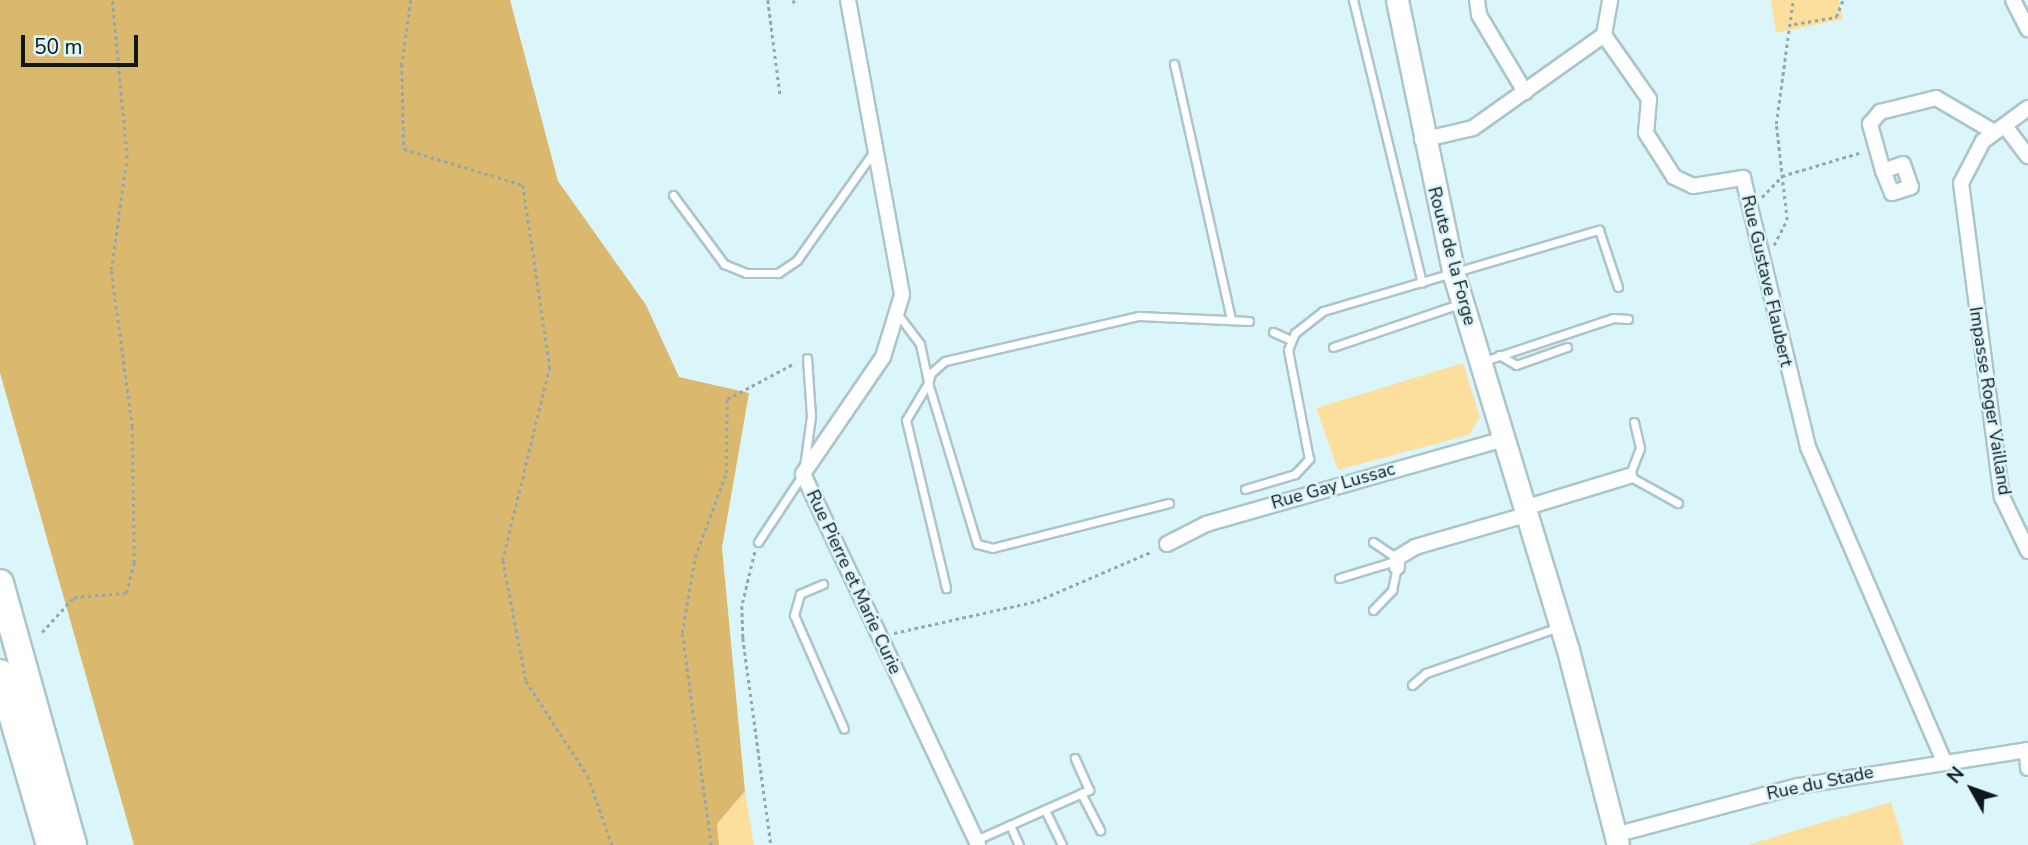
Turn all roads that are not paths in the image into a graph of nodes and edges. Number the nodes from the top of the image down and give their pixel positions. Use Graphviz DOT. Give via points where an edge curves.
graph roads {
  1 [pos="848,0"];
  2 [pos="1353,0"];
  3 [pos="1397,0"];
  4 [pos="1477,0"];
  5 [pos="1610,0"];
  6 [pos="2013,0"];
  7 [pos="2028,29"];
  8 [pos="1604,35"];
  9 [pos="1174,64"];
  10 [pos="1525,92"];
  11 [pos="2028,108"];
  12 [pos="1999,129"];
  13 [pos="1422,140"];
  14 [pos="877,147"];
  15 [pos="2028,156"];
  16 [pos="1883,171"];
  17 [pos="673,195"];
  18 [pos="1454,275"];
  19 [pos="1422,283"];
  20 [pos="1618,287"];
  21 [pos="1463,303"];
  22 [pos="900,316"];
  23 [pos="1231,318"];
  24 [pos="1628,319"];
  25 [pos="1249,321"];
  26 [pos="1273,332"];
  27 [pos="1291,340"];
  28 [pos="1333,347"];
  29 [pos="1567,348"];
  30 [pos="807,358"];
  31 [pos="1490,358"];
  32 [pos="928,383"];
  33 [pos="1634,422"];
  34 [pos="1504,439"];
  35 [pos="803,474"];
  36 [pos="1629,476"];
  37 [pos="1245,489"];
  38 [pos="1169,503"];
  39 [pos="1678,503"];
  40 [pos="1525,511"];
  41 [pos="758,542"];
  42 [pos="1373,542"];
  43 [pos="1167,544"];
  44 [pos="2028,551"];
  45 [pos="1396,562"];
  46 [pos="1339,578"];
  47 [pos="0,583"];
  48 [pos="822,584"];
  49 [pos="946,588"];
  50 [pos="1373,610"];
  51 [pos="1560,626"];
  52 [pos="0,673"];
  53 [pos="1412,685"];
  54 [pos="844,729"];
  55 [pos="2028,750"];
  56 [pos="1075,758"];
  57 [pos="1944,761"];
  58 [pos="2028,768"];
  59 [pos="1081,793"];
  60 [pos="1045,810"];
  61 [pos="1010,825"];
  62 [pos="1100,830"];
  63 [pos="1616,840"];
  64 [pos="976,842"];
  65 [pos="50,845"];
  66 [pos="72,845"];
  67 [pos="1019,845"];
  68 [pos="1062,845"];
  1 -- 14 [label="street, Rue Pierre et Marie Curie"];
  2 -- 19 [label="lane"];
  3 -- 13 [label="main road, Route de la Forge"];
  4 -- 10 [label="street"];
  5 -- 8 [label="street"];
  6 -- 7 [label="street"];
  8 -- 10 [label="street"];
  8 -- 57 [label="street, Rue Gustave Flaubert" via="1649,99 1646,133 1674,177 1693,186 1743,178 1808,447"];
  9 -- 23 [label="lane"];
  10 -- 13 [label="street" via="1473,128"];
  11 -- 12 [label="street, Impasse Roger Vailland"];
  12 -- 15 [label="street"];
  12 -- 16 [label="street" via="1936,98 1880,113 1870,124"];
  12 -- 44 [label="street, Impasse Roger Vailland" via="1968,161 1961,183 2002,498"];
  13 -- 18 [label="main road, Route de la Forge"];
  14 -- 17 [label="lane" via="797,260 778,273 746,272 724,264"];
  14 -- 22 [label="street, Rue Pierre et Marie Curie" via="902,274"];
  18 -- 19 [label="lane"];
  18 -- 20 [label="lane" via="1599,230"];
  18 -- 21 [label="main road, Route de la Forge"];
  19 -- 27 [label="lane" via="1335,305"];
  21 -- 28 [label="lane"];
  21 -- 31 [label="main road, Route de la Forge"];
  22 -- 32 [label="lane" via="920,344"];
  22 -- 35 [label="street, Rue Pierre et Marie Curie" via="883,357"];
  23 -- 25 [label="lane"];
  23 -- 32 [label="lane" via="1111,321 944,361"];
  24 -- 31 [label="lane" via="1614,317"];
  26 -- 27 [label="lane"];
  27 -- 37 [label="lane" via="1289,360 1309,459 1295,474"];
  29 -- 31 [label="lane" via="1516,365"];
  30 -- 35 [label="lane" via="811,416"];
  31 -- 34 [label="main road, Route de la Forge"];
  32 -- 38 [label="lane" via="977,544 993,548"];
  32 -- 49 [label="lane" via="906,420"];
  33 -- 36 [label="lane" via="1640,448"];
  34 -- 40 [label="main road, Route de la Forge"];
  34 -- 43 [label="street, Rue Gay Lussac" via="1232,516"];
  35 -- 41 [label="lane"];
  35 -- 64 [label="street, Rue Pierre et Marie Curie"];
  36 -- 39 [label="lane"];
  36 -- 40 [label="street"];
  40 -- 45 [label="street"];
  40 -- 51 [label="main road, Route de la Forge"];
  42 -- 45 [label="lane"];
  45 -- 46 [label="lane"];
  45 -- 50 [label="lane" via="1392,590"];
  47 -- 66 [label="highway"];
  48 -- 54 [label="lane" via="800,594 794,615"];
  51 -- 53 [label="lane" via="1426,673"];
  51 -- 63 [label="main road, Route de la Forge"];
  52 -- 65 [label="highway"];
  55 -- 57 [label="street, Rue du Stade"];
  55 -- 58 [label="street"];
  56 -- 59 [label="lane" via="1088,790"];
  57 -- 63 [label="street, Rue du Stade" via="1798,786"];
  59 -- 60 [label="lane"];
  59 -- 62 [label="lane"];
  60 -- 61 [label="lane"];
  60 -- 68 [label="lane"];
  61 -- 64 [label="lane"];
  61 -- 67 [label="lane"];
}
